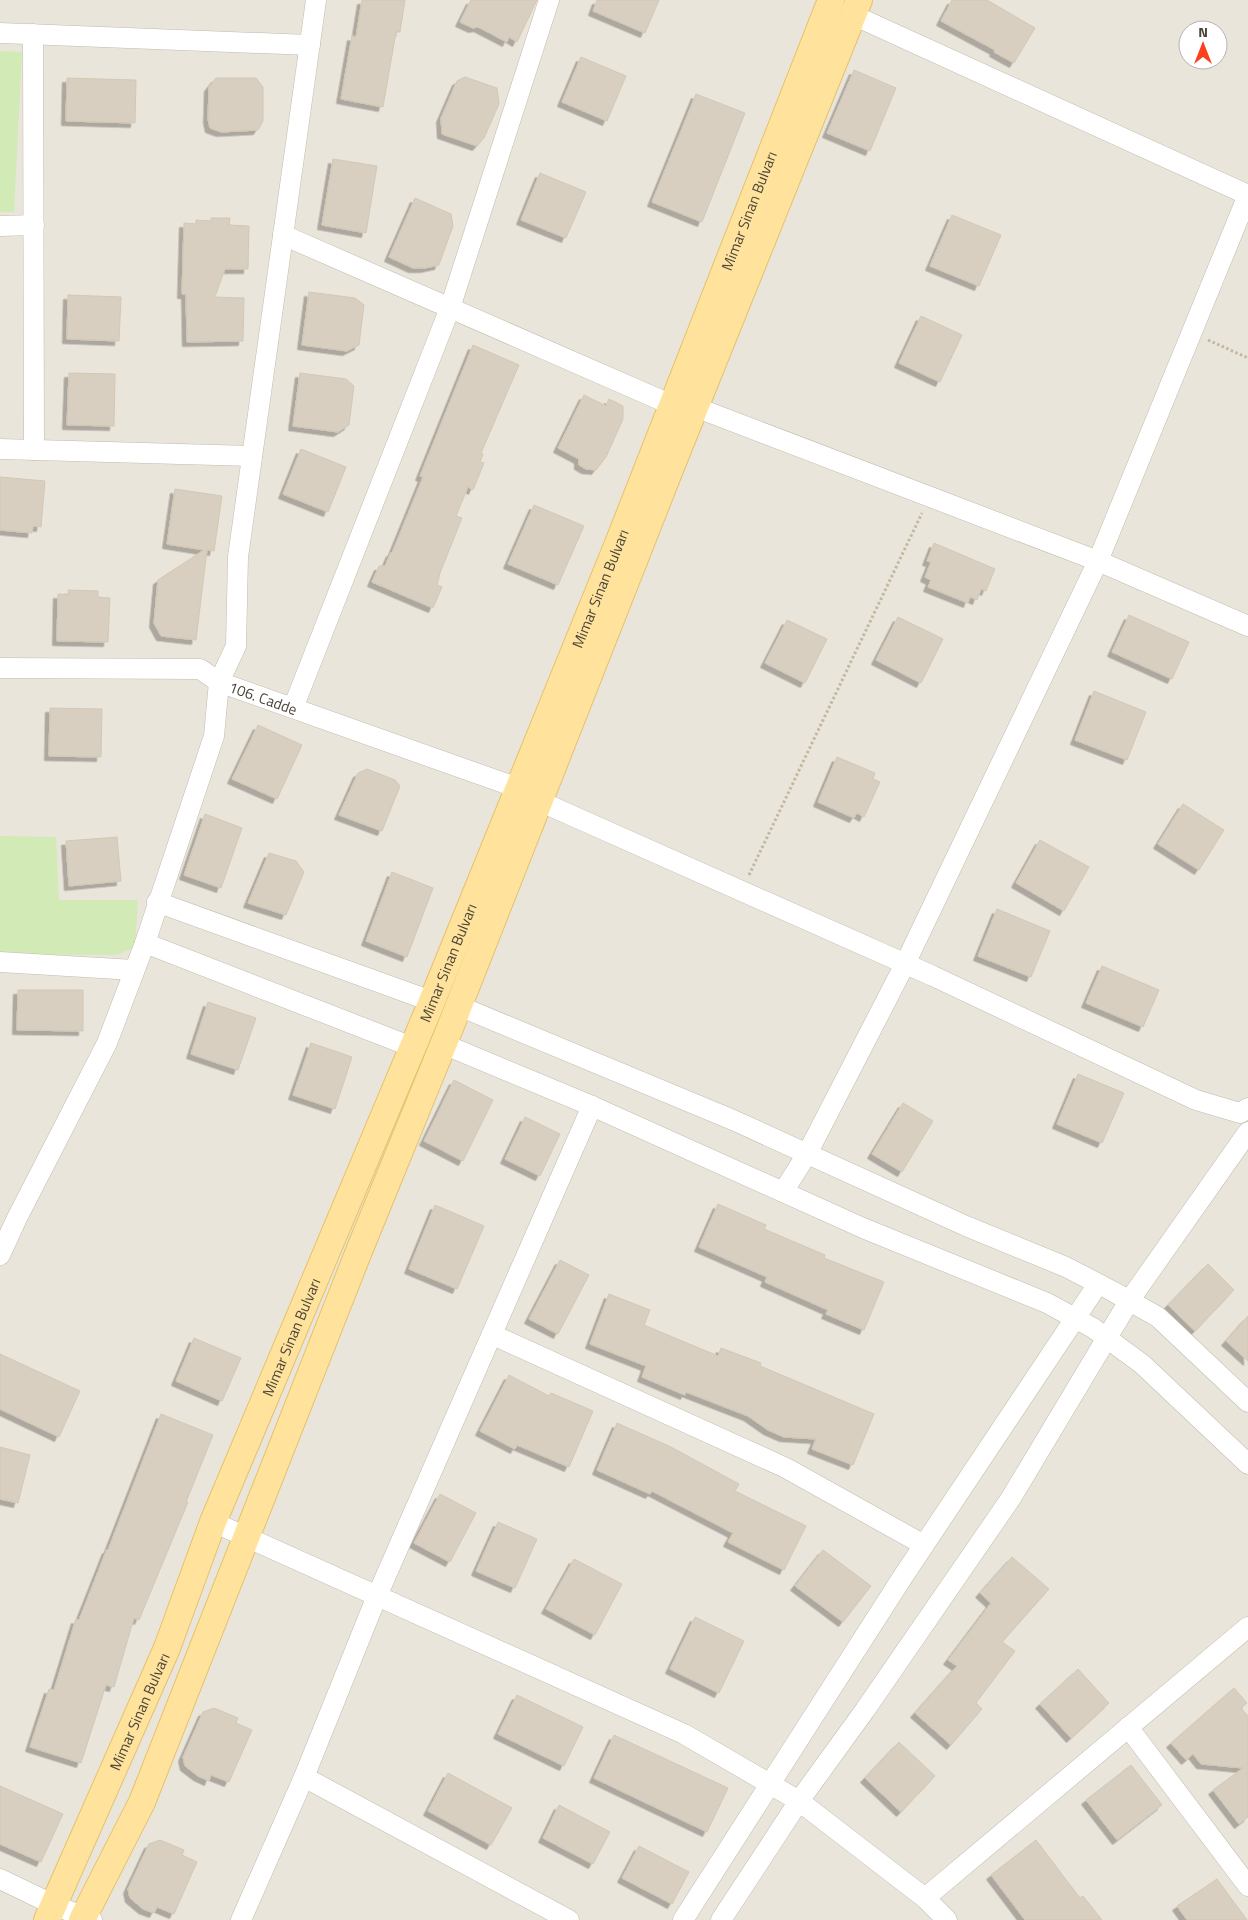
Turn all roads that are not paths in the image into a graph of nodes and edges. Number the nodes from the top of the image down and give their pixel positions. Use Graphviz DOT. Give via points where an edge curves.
graph roads {
  1 [pos="316,0"];
  2 [pos="550,0"];
  3 [pos="831,0"];
  4 [pos="856,8"];
  5 [pos="0,33"];
  6 [pos="33,34"];
  7 [pos="310,45"];
  8 [pos="34,225"];
  9 [pos="0,226"];
  10 [pos="283,235"];
  11 [pos="450,308"];
  12 [pos="684,406"];
  13 [pos="0,449"];
  14 [pos="34,450"];
  15 [pos="252,456"];
  16 [pos="1098,561"];
  17 [pos="1248,626"];
  18 [pos="0,668"];
  19 [pos="219,682"];
  20 [pos="293,708"];
  21 [pos="529,794"];
  22 [pos="157,902"];
  23 [pos="144,943"];
  24 [pos="0,962"];
  25 [pos="905,964"];
  26 [pos="134,970"];
  27 [pos="431,1001"];
  28 [pos="459,1006"];
  29 [pos="443,1044"];
  30 [pos="412,1047"];
  31 [pos="592,1106"];
  32 [pos="1246,1113"];
  33 [pos="1248,1132"];
  34 [pos="807,1154"];
  35 [pos="783,1192"];
  36 [pos="8,1217"];
  37 [pos="0,1255"];
  38 [pos="1098,1284"];
  39 [pos="1129,1301"];
  40 [pos="1075,1318"];
  41 [pos="492,1335"];
  42 [pos="1108,1338"];
  43 [pos="1248,1402"];
  44 [pos="1248,1464"];
  45 [pos="213,1522"];
  46 [pos="246,1536"];
  47 [pos="924,1545"];
  48 [pos="378,1596"];
  49 [pos="1248,1627"];
  50 [pos="1128,1727"];
  51 [pos="304,1777"];
  52 [pos="770,1784"];
  53 [pos="799,1801"];
  54 [pos="0,1879"];
  55 [pos="1248,1886"];
  56 [pos="925,1898"];
  57 [pos="51,1912"];
  58 [pos="86,1919"];
  59 [pos="241,1920"];
  60 [pos="569,1920"];
  61 [pos="683,1920"];
  62 [pos="721,1920"];
  63 [pos="947,1920"];
  1 -- 7 [label="street"];
  2 -- 11 [label="street"];
  3 -- 12 [label="main road, Mimar Sinan Bulvarı"];
  4 -- 12 [label="main road, Mimar Sinan Bulvarı"];
  4 -- 16 [label="street" via="1248,195"];
  5 -- 6 [label="street"];
  6 -- 7 [label="street"];
  6 -- 8 [label="street"];
  7 -- 10 [label="street"];
  8 -- 9 [label="street"];
  8 -- 14 [label="street"];
  10 -- 11 [label="street"];
  10 -- 15 [label="street"];
  11 -- 12 [label="street"];
  11 -- 20 [label="street"];
  12 -- 16 [label="street"];
  12 -- 21 [label="main road, Mimar Sinan Bulvarı" via="615,550"];
  13 -- 14 [label="street"];
  14 -- 15 [label="street"];
  15 -- 19 [label="street" via="238,557 236,646"];
  16 -- 17 [label="street"];
  16 -- 25 [label="street"];
  18 -- 19 [label="street, 106. Cadde" via="200,669"];
  19 -- 20 [label="street, 106. Cadde"];
  19 -- 22 [label="street" via="214,736"];
  20 -- 21 [label="street, 106. Cadde"];
  21 -- 25 [label="street, 106. Cadde"];
  21 -- 27 [label="main road, Mimar Sinan Bulvarı"];
  21 -- 28 [label="main road, Mimar Sinan Bulvarı"];
  22 -- 23 [label="street"];
  22 -- 27 [label="street"];
  23 -- 26 [label="street"];
  23 -- 30 [label="street"];
  24 -- 26 [label="street"];
  25 -- 32 [label="street, 106. Cadde" via="1196,1100"];
  25 -- 34 [label="street"];
  26 -- 36 [label="street" via="107,1043"];
  27 -- 30 [label="main road, Mimar Sinan Bulvarı"];
  28 -- 29 [label="main road, Mimar Sinan Bulvarı"];
  28 -- 34 [label="street"];
  29 -- 31 [label="street"];
  29 -- 46 [label="main road, Mimar Sinan Bulvarı"];
  30 -- 45 [label="main road, Mimar Sinan Bulvarı"];
  31 -- 35 [label="street"];
  31 -- 41 [label="street"];
  33 -- 39 [label="street"];
  34 -- 35 [label="street"];
  34 -- 38 [label="street"];
  35 -- 40 [label="street" via="1047,1303"];
  36 -- 37 [label="street"];
  38 -- 39 [label="street"];
  38 -- 40 [label="street"];
  39 -- 42 [label="street"];
  39 -- 43 [label="street" via="1158,1317"];
  40 -- 42 [label="street"];
  40 -- 47 [label="street"];
  41 -- 47 [label="street" via="786,1468"];
  41 -- 48 [label="street"];
  42 -- 44 [label="street" via="1142,1364"];
  42 -- 53 [label="street" via="1005,1506"];
  45 -- 46 [label="street"];
  45 -- 57 [label="main road, Mimar Sinan Bulvarı" via="167,1648"];
  46 -- 48 [label="street"];
  46 -- 58 [label="main road, Mimar Sinan Bulvarı" via="142,1802"];
  47 -- 52 [label="street"];
  48 -- 51 [label="street"];
  48 -- 52 [label="street" via="684,1734"];
  49 -- 50 [label="street"];
  50 -- 55 [label="street"];
  50 -- 56 [label="street"];
  51 -- 59 [label="street"];
  51 -- 60 [label="street"];
  52 -- 53 [label="street"];
  52 -- 61 [label="street"];
  53 -- 56 [label="street"];
  53 -- 62 [label="street"];
  54 -- 57 [label="street"];
  56 -- 63 [label="street"];
  57 -- 58 [label="street"];
}
